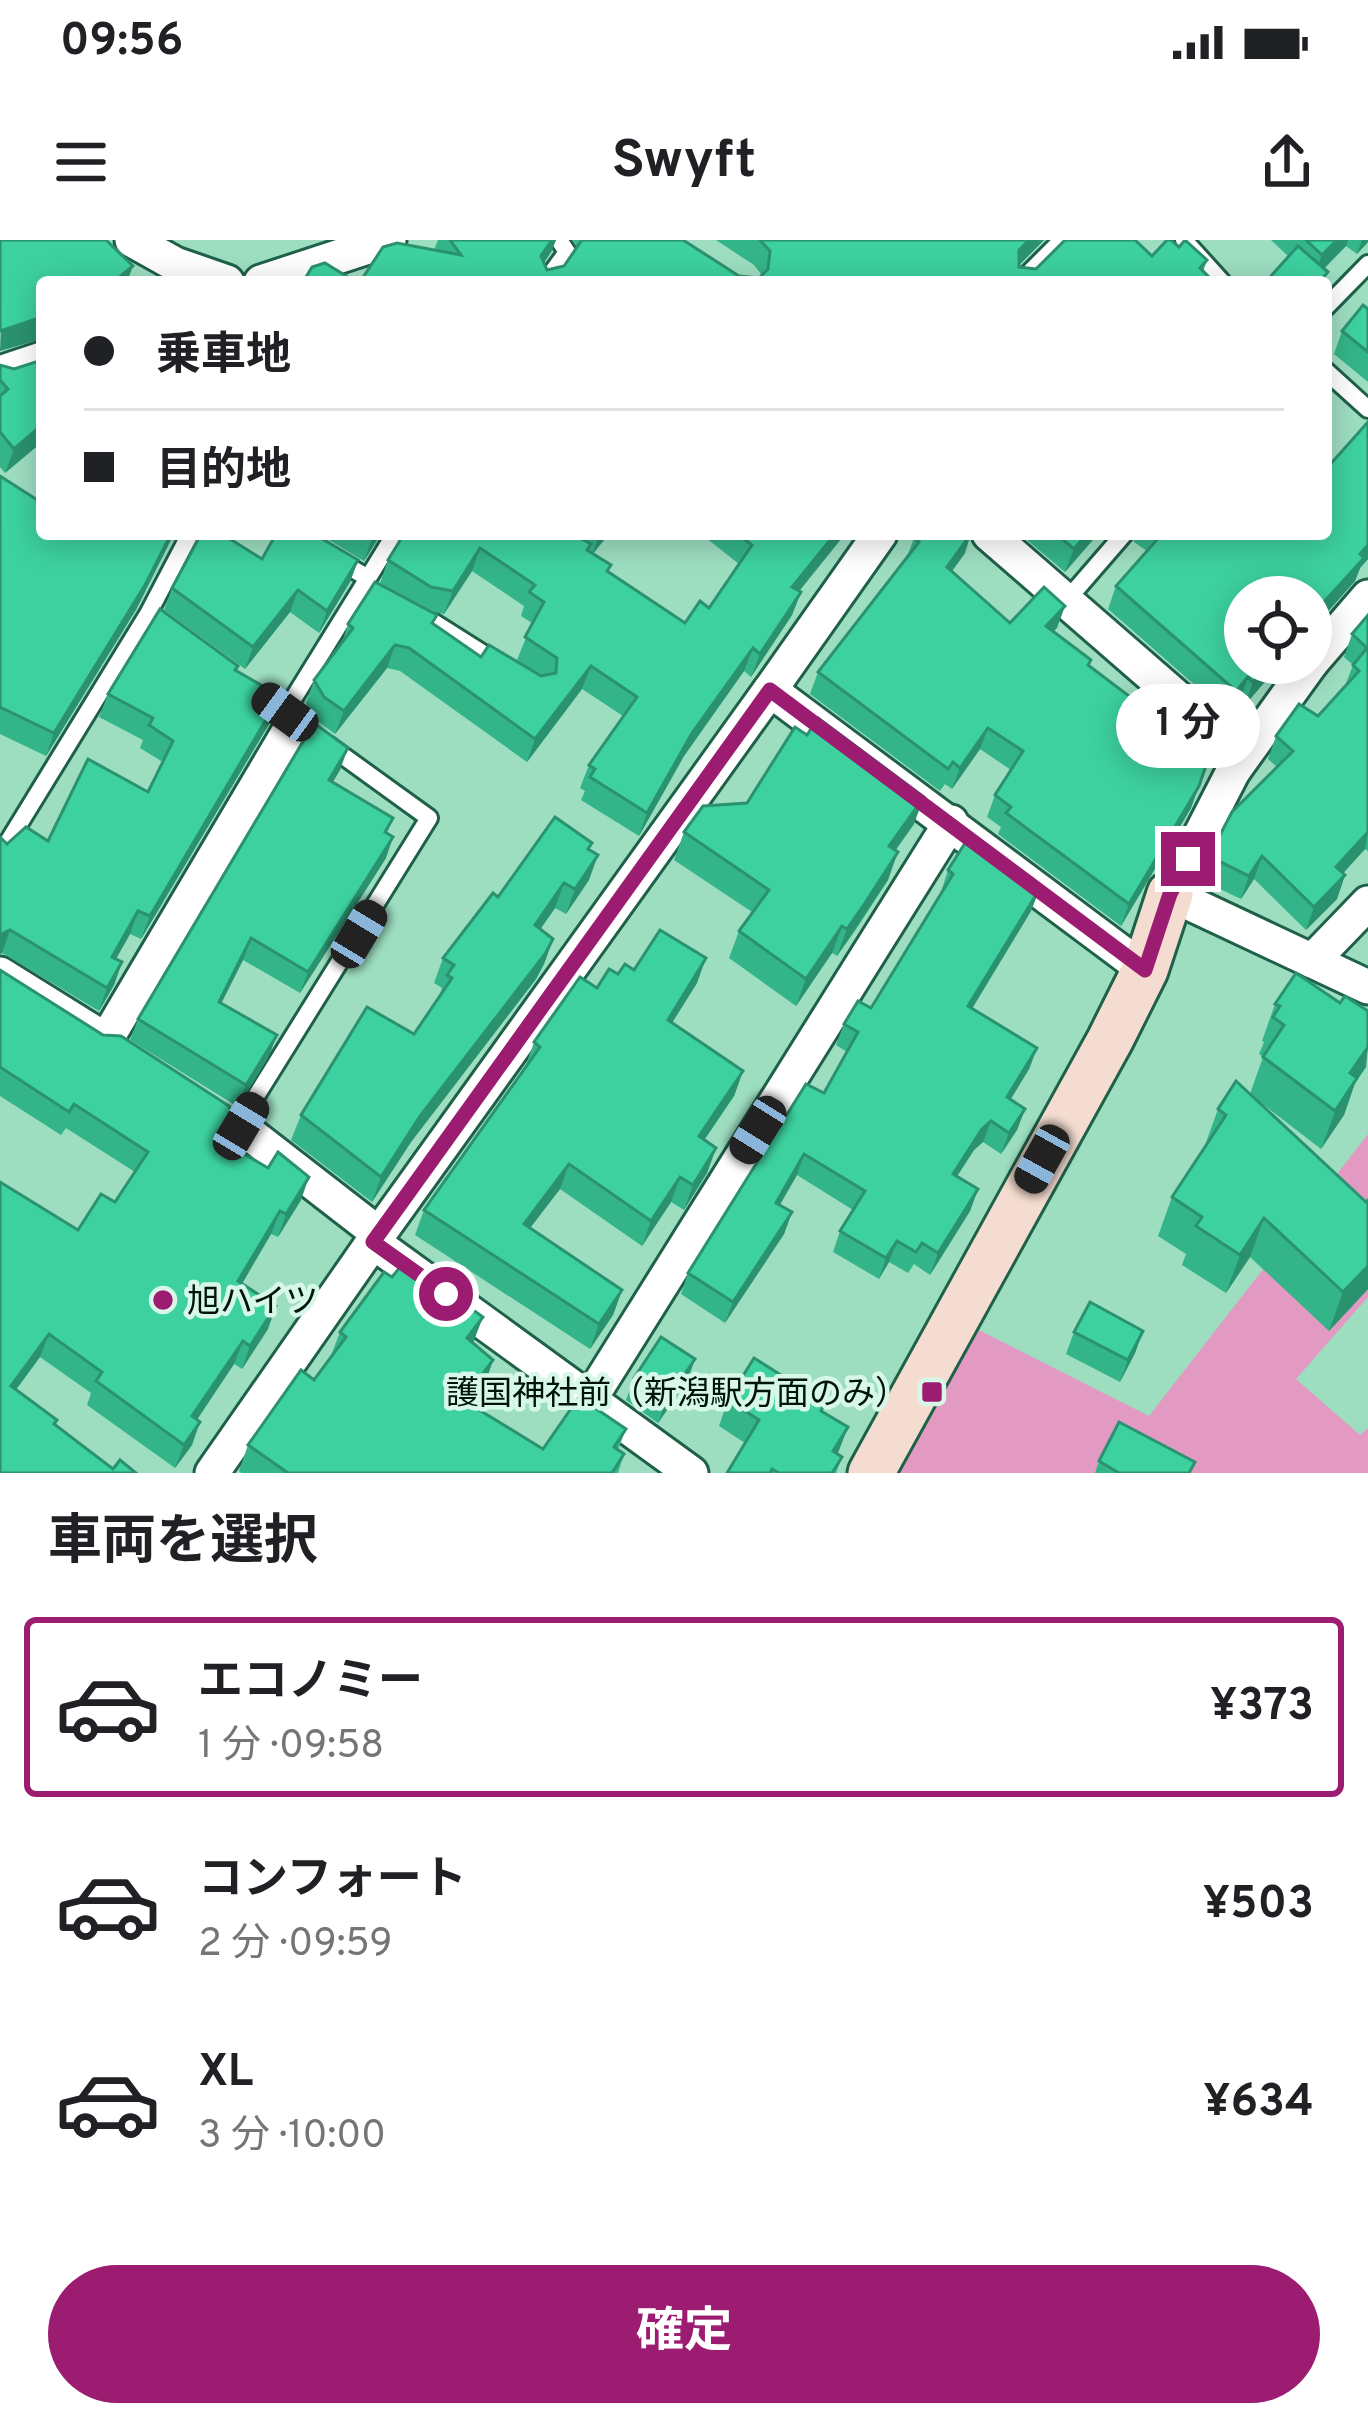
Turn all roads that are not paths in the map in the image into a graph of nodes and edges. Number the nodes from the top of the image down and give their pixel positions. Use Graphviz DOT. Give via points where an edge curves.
graph roads {
  1 [pos="132,240"];
  2 [pos="559,240"];
  3 [pos="1062,240"];
  4 [pos="1184,240"];
  5 [pos="379,243"];
  6 [pos="1368,264"];
  7 [pos="210,276"];
  8 [pos="279,276"];
  9 [pos="354,276"];
  10 [pos="549,276"];
  11 [pos="1026,276"];
  12 [pos="1217,276"];
  13 [pos="1332,301"];
  14 [pos="36,361"];
  15 [pos="0,373"];
  16 [pos="1332,376"];
  17 [pos="1368,409"];
  18 [pos="187,540"];
  19 [pos="392,540"];
  20 [pos="876,540"];
  21 [pos="996,540"];
  22 [pos="1119,540"];
  23 [pos="331,556"];
  24 [pos="370,588"];
  25 [pos="1368,597"];
  26 [pos="1066,601"];
  27 [pos="148,614"];
  28 [pos="410,617"];
  29 [pos="165,626"];
  30 [pos="1332,639"];
  31 [pos="520,677"];
  32 [pos="1295,684"];
  33 [pos="770,690"];
  34 [pos="268,700"];
  35 [pos="290,717"];
  36 [pos="1242,754"];
  37 [pos="951,822"];
  38 [pos="0,855"];
  39 [pos="1170,894"];
  40 [pos="1368,903"];
  41 [pos="1312,961"];
  42 [pos="1145,970"];
  43 [pos="0,974"];
  44 [pos="1368,987"];
  45 [pos="231,1120"];
  46 [pos="376,1238"];
  47 [pos="590,1399"];
  48 [pos="212,1473"];
  49 [pos="691,1473"];
  50 [pos="871,1473"];
  1 -- 7 [label="street"];
  2 -- 10 [label="lane" via="567,252"];
  3 -- 11 [label="lane"];
  4 -- 12 [label="lane"];
  5 -- 8 [label="street"];
  5 -- 9 [label="street"];
  6 -- 13 [label="lane"];
  14 -- 15 [label="street"];
  16 -- 17 [label="lane"];
  18 -- 27 [label="lane"];
  19 -- 24 [label="lane"];
  20 -- 33 [label="street"];
  21 -- 26 [label="street"];
  22 -- 26 [label="lane"];
  23 -- 24 [label="lane"];
  24 -- 35 [label="lane"];
  25 -- 30 [label="street"];
  26 -- 36 [label="street"];
  27 -- 29 [label="lane"];
  27 -- 38 [label="lane"];
  28 -- 31 [label="lane" via="425,626 430,620"];
  32 -- 36 [label="street"];
  33 -- 37 [label="street"];
  33 -- 46 [label="street"];
  34 -- 35 [label="lane"];
  35 -- 43 [label="street" via="116,1046"];
  35 -- 45 [label="lane" via="429,818"];
  36 -- 39 [label="street"];
  37 -- 42 [label="street"];
  37 -- 47 [label="street"];
  39 -- 41 [label="street"];
  39 -- 42 [label="street"];
  40 -- 41 [label="street"];
  41 -- 44 [label="street"];
  42 -- 50 [label="street"];
  45 -- 46 [label="street"];
  46 -- 47 [label="street"];
  46 -- 48 [label="street"];
  47 -- 49 [label="street"];
}
